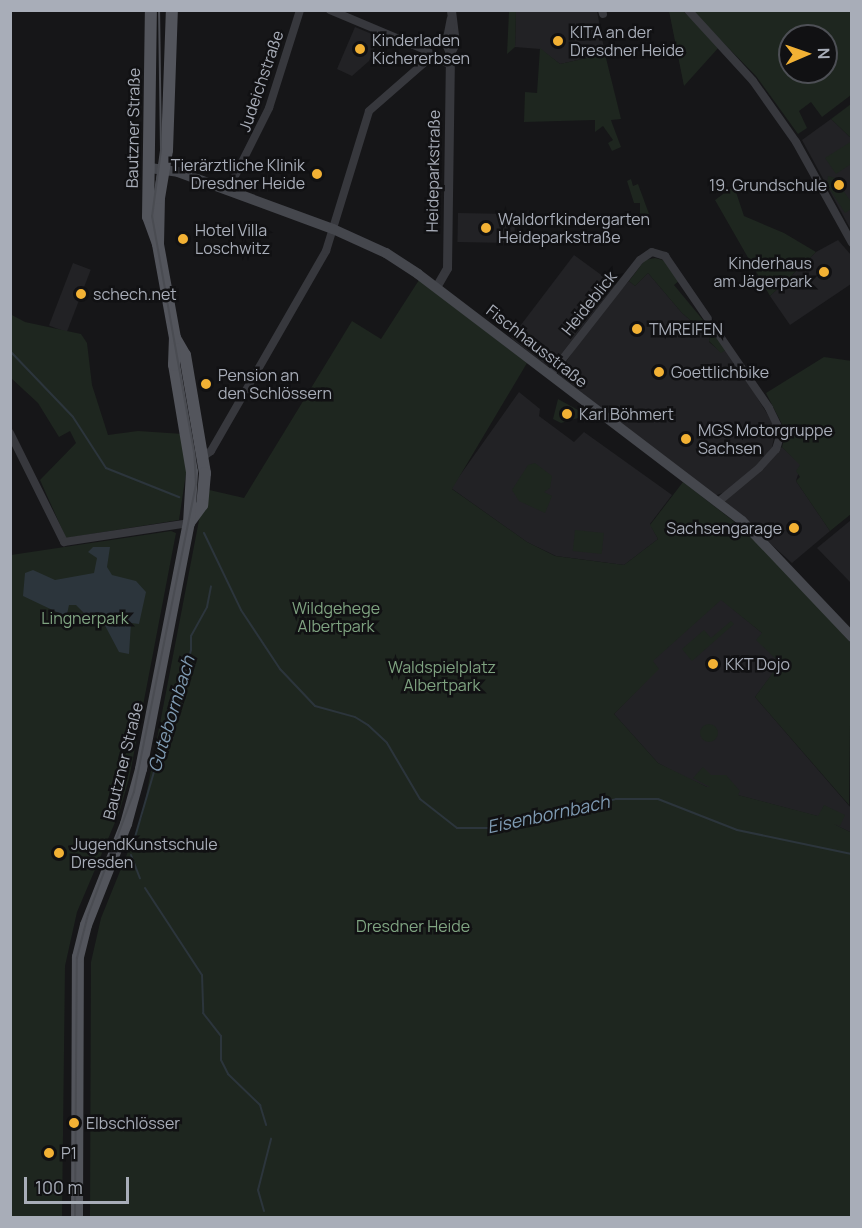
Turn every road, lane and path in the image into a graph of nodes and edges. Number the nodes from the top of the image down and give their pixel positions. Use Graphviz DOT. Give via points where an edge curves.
graph roads {
  1 [pos="151,10"];
  2 [pos="172,10"];
  3 [pos="300,10"];
  4 [pos="330,10"];
  5 [pos="688,10"];
  6 [pos="451,14"];
  7 [pos="431,57"];
  8 [pos="450,65"];
  9 [pos="150,168"];
  10 [pos="165,170"];
  11 [pos="228,190"];
  12 [pos="333,229"];
  13 [pos="852,243"];
  14 [pos="158,244"];
  15 [pos="436,287"];
  16 [pos="176,338"];
  17 [pos="550,375"];
  18 [pos="10,433"];
  19 [pos="204,456"];
  20 [pos="192,462"];
  21 [pos="718,502"];
  22 [pos="189,524"];
  23 [pos="852,637"];
  24 [pos="77,1218"];
  1 -- 9 [label="main road, Bautzner Straße"];
  2 -- 10 [label="main road, Bautzner Straße"];
  3 -- 11 [label="street, Judeichstraße" via="269,108"];
  4 -- 7 [label="street" via="425,50"];
  5 -- 13 [label="street" via="753,81 796,142"];
  6 -- 8 [label="street, Heideparkstraße" via="455,43"];
  7 -- 8 [label="street"];
  7 -- 12 [label="street" via="369,111"];
  8 -- 15 [label="street, Heideparkstraße" via="447,268"];
  9 -- 10 [label="main road, Fischhausstraße"];
  9 -- 14 [label="main road, Bautzner Straße" via="148,217"];
  10 -- 11 [label="main road, Fischhausstraße"];
  10 -- 14 [label="main road, Bautzner Straße" via="159,198"];
  11 -- 12 [label="main road, Fischhausstraße"];
  12 -- 15 [label="main road, Fischhausstraße" via="386,253"];
  12 -- 19 [label="street" via="326,251 211,451"];
  14 -- 16 [label="main road, Bautzner Straße"];
  15 -- 17 [label="main road, Fischhausstraße"];
  16 -- 19 [label="main road, Bautzner Straße" via="185,356"];
  16 -- 20 [label="main road, Bautzner Straße" via="174,365"];
  17 -- 21 [label="main road, Fischhausstraße"];
  17 -- 21 [label="street, Heideblick" via="640,260 652,252 669,260 780,427 780,440 769,458"];
  18 -- 22 [label="street" via="64,542"];
  19 -- 20 [label="street"];
  19 -- 22 [label="main road, Bautzner Straße" via="204,496 200,512"];
  20 -- 22 [label="main road, Bautzner Straße"];
  21 -- 23 [label="main road, Fischhausstraße" via="770,546"];
  22 -- 24 [label="main road, Bautzner Straße" via="137,785 89,915 78,957"];
}
